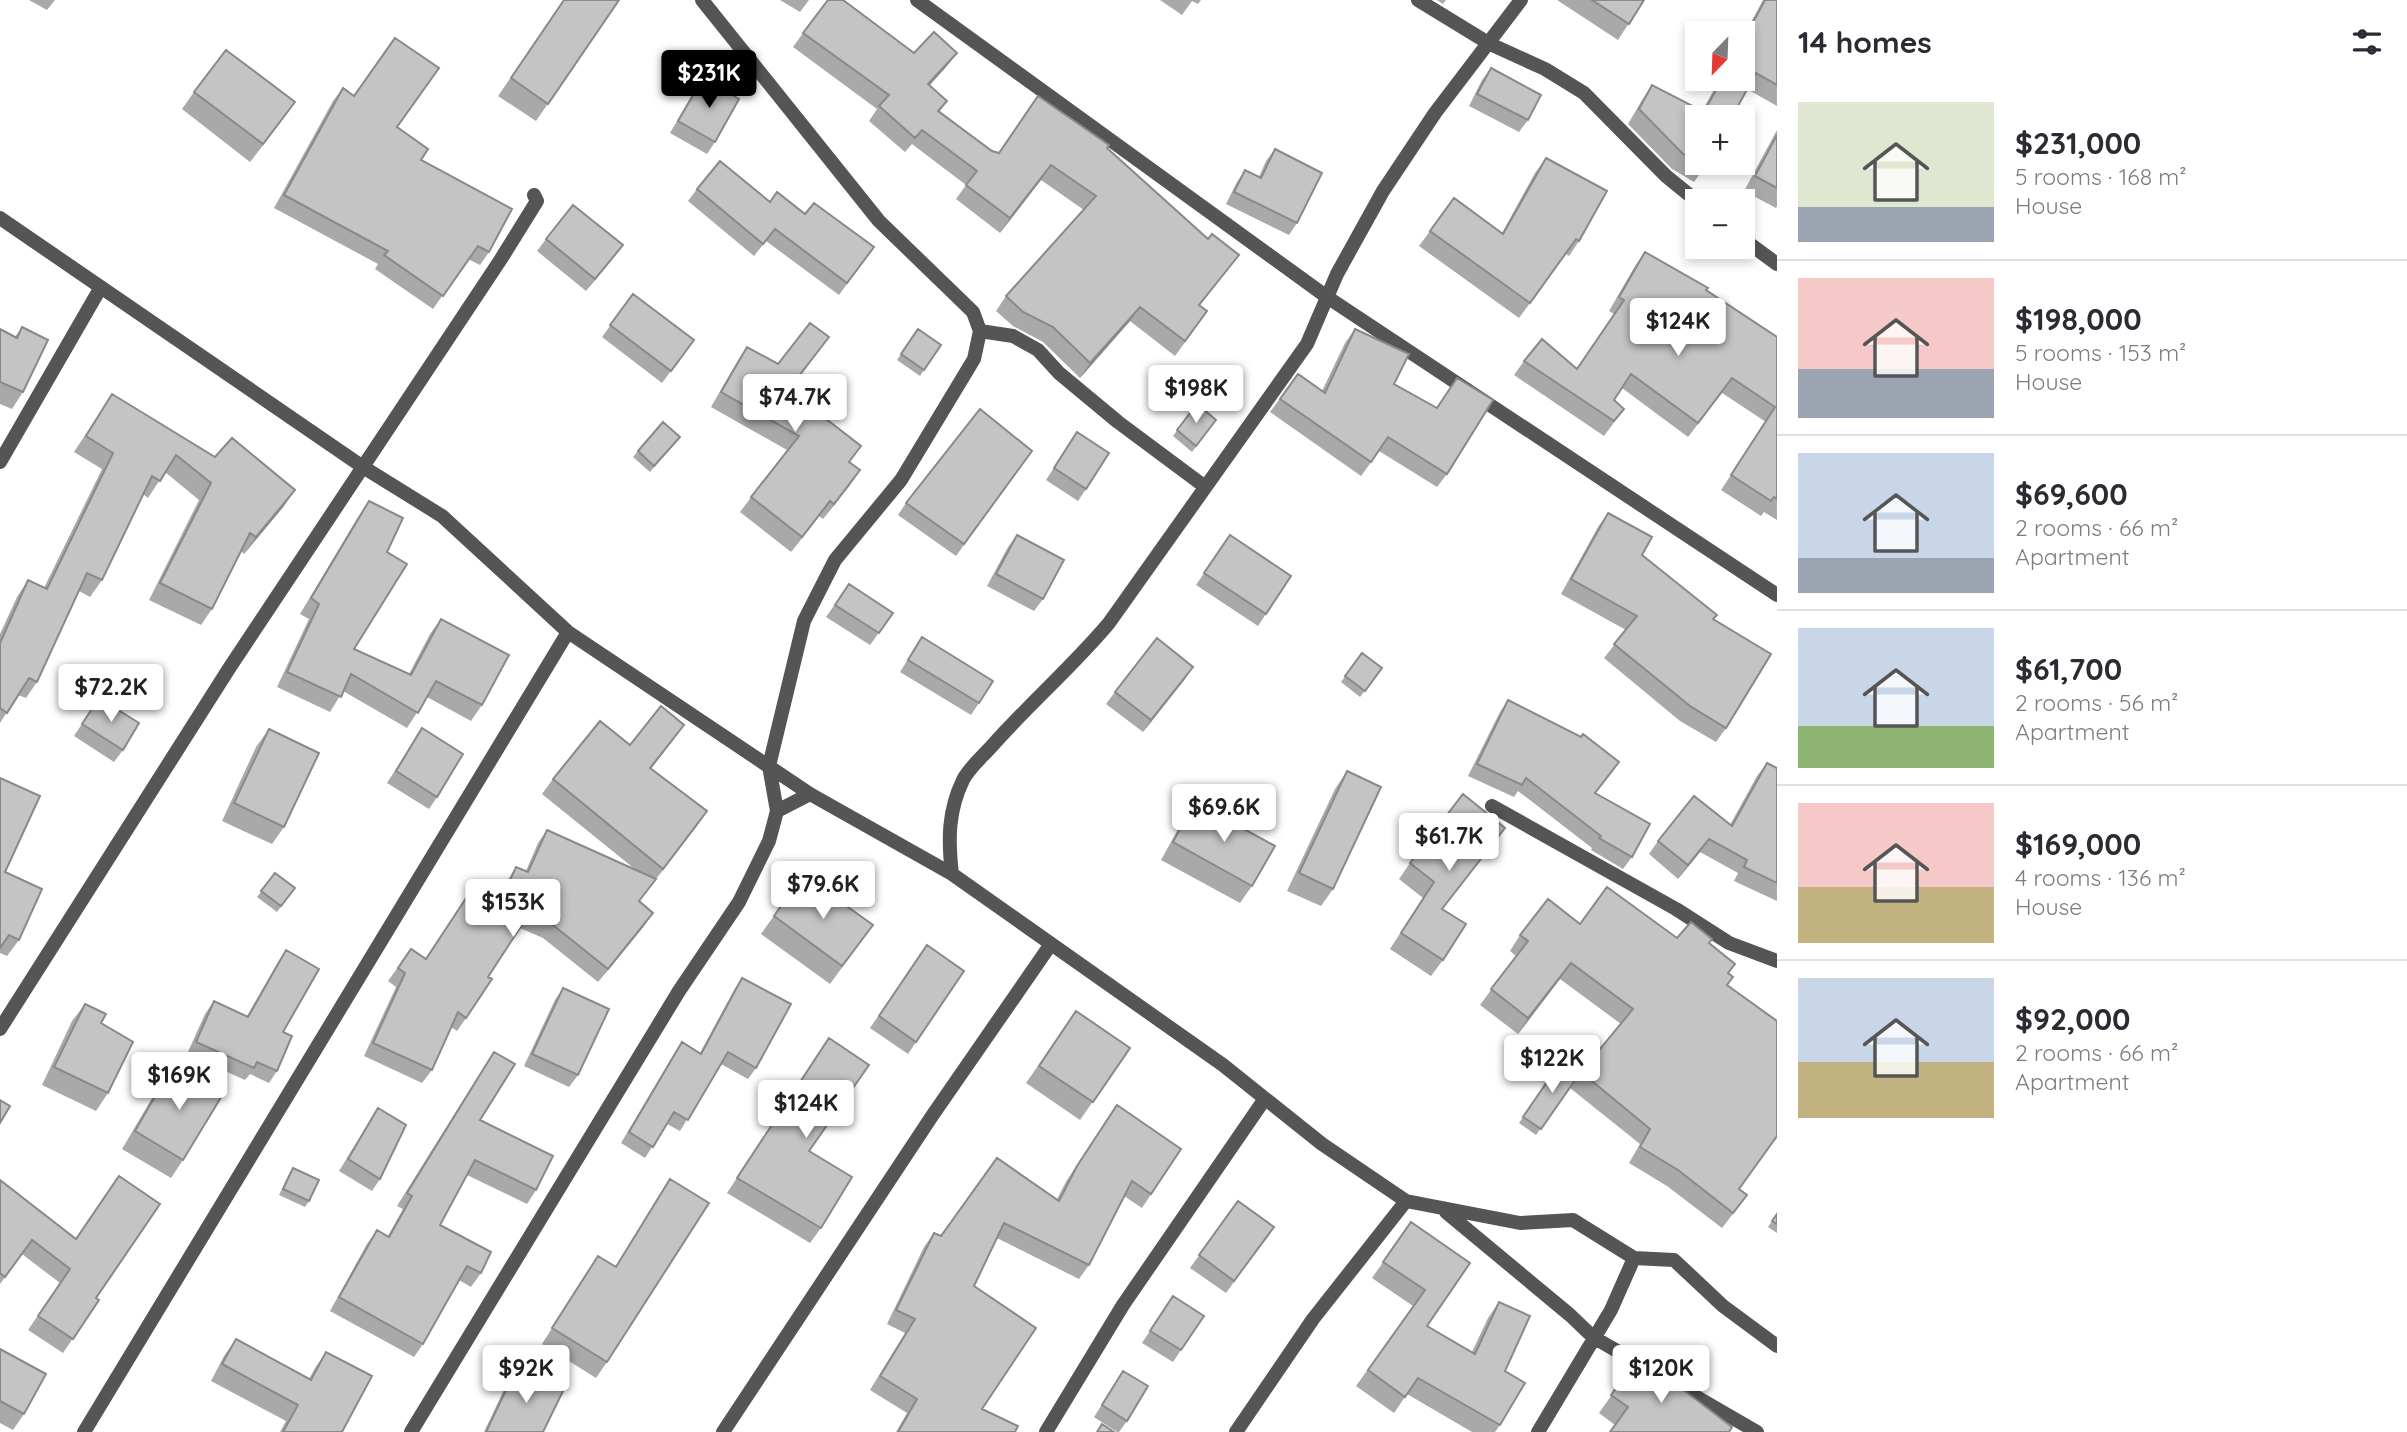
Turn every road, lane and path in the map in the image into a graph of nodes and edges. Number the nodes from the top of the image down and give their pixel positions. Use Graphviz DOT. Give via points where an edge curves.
graph roads {
  1 [pos="702,0"];
  2 [pos="917,0"];
  3 [pos="1418,0"];
  4 [pos="1521,0"];
  5 [pos="1489,44"];
  6 [pos="1685,191"];
  7 [pos="534,195"];
  8 [pos="0,218"];
  9 [pos="1755,248"];
  10 [pos="1777,264"];
  11 [pos="101,287"];
  12 [pos="1327,297"];
  13 [pos="980,331"];
  14 [pos="0,463"];
  15 [pos="363,467"];
  16 [pos="1204,486"];
  17 [pos="1777,595"];
  18 [pos="568,632"];
  19 [pos="769,766"];
  20 [pos="810,794"];
  21 [pos="1492,806"];
  22 [pos="777,811"];
  23 [pos="952,874"];
  24 [pos="1051,944"];
  25 [pos="1777,961"];
  26 [pos="0,1028"];
  27 [pos="1264,1100"];
  28 [pos="1406,1201"];
  29 [pos="1444,1211"];
  30 [pos="1634,1258"];
  31 [pos="1593,1337"];
  32 [pos="1777,1346"];
  33 [pos="83,1432"];
  34 [pos="411,1432"];
  35 [pos="723,1432"];
  36 [pos="1046,1432"];
  37 [pos="1236,1432"];
  38 [pos="1538,1432"];
  39 [pos="1757,1432"];
  1 -- 13 [label="street" via="879,221 973,312"];
  2 -- 12 [label="street"];
  3 -- 5 [label="street"];
  4 -- 5 [label="street"];
  5 -- 6 [label="street" via="1584,93"];
  5 -- 12 [label="street" via="1383,191"];
  7 -- 15 [label="street" via="537,201 509,247"];
  8 -- 11 [label="street"];
  9 -- 10 [label="street"];
  11 -- 14 [label="street"];
  11 -- 15 [label="street"];
  12 -- 16 [label="street" via="1307,344"];
  12 -- 17 [label="street"];
  13 -- 16 [label="street" via="1013,337 1038,350 1118,422"];
  13 -- 19 [label="street" via="974,359 901,480 835,560 804,621"];
  15 -- 18 [label="street" via="442,516"];
  15 -- 26 [label="street"];
  16 -- 23 [label="street" via="1110,623 964,777 948,841"];
  18 -- 19 [label="street"];
  18 -- 33 [label="street"];
  19 -- 20 [label="street"];
  19 -- 22 [label="street"];
  20 -- 22 [label="street"];
  20 -- 23 [label="street"];
  21 -- 25 [label="street" via="1729,943"];
  22 -- 34 [label="street" via="769,841 738,902"];
  23 -- 24 [label="street"];
  24 -- 27 [label="street" via="1223,1065"];
  24 -- 35 [label="street"];
  27 -- 28 [label="street"];
  27 -- 36 [label="street" via="1123,1305"];
  28 -- 29 [label="street"];
  28 -- 37 [label="street" via="1313,1320"];
  29 -- 30 [label="street" via="1520,1223 1573,1220"];
  29 -- 31 [label="street"];
  30 -- 31 [label="street" via="1611,1310"];
  30 -- 32 [label="street" via="1674,1260 1723,1306"];
  31 -- 38 [label="street"];
  31 -- 39 [label="street"];
}
